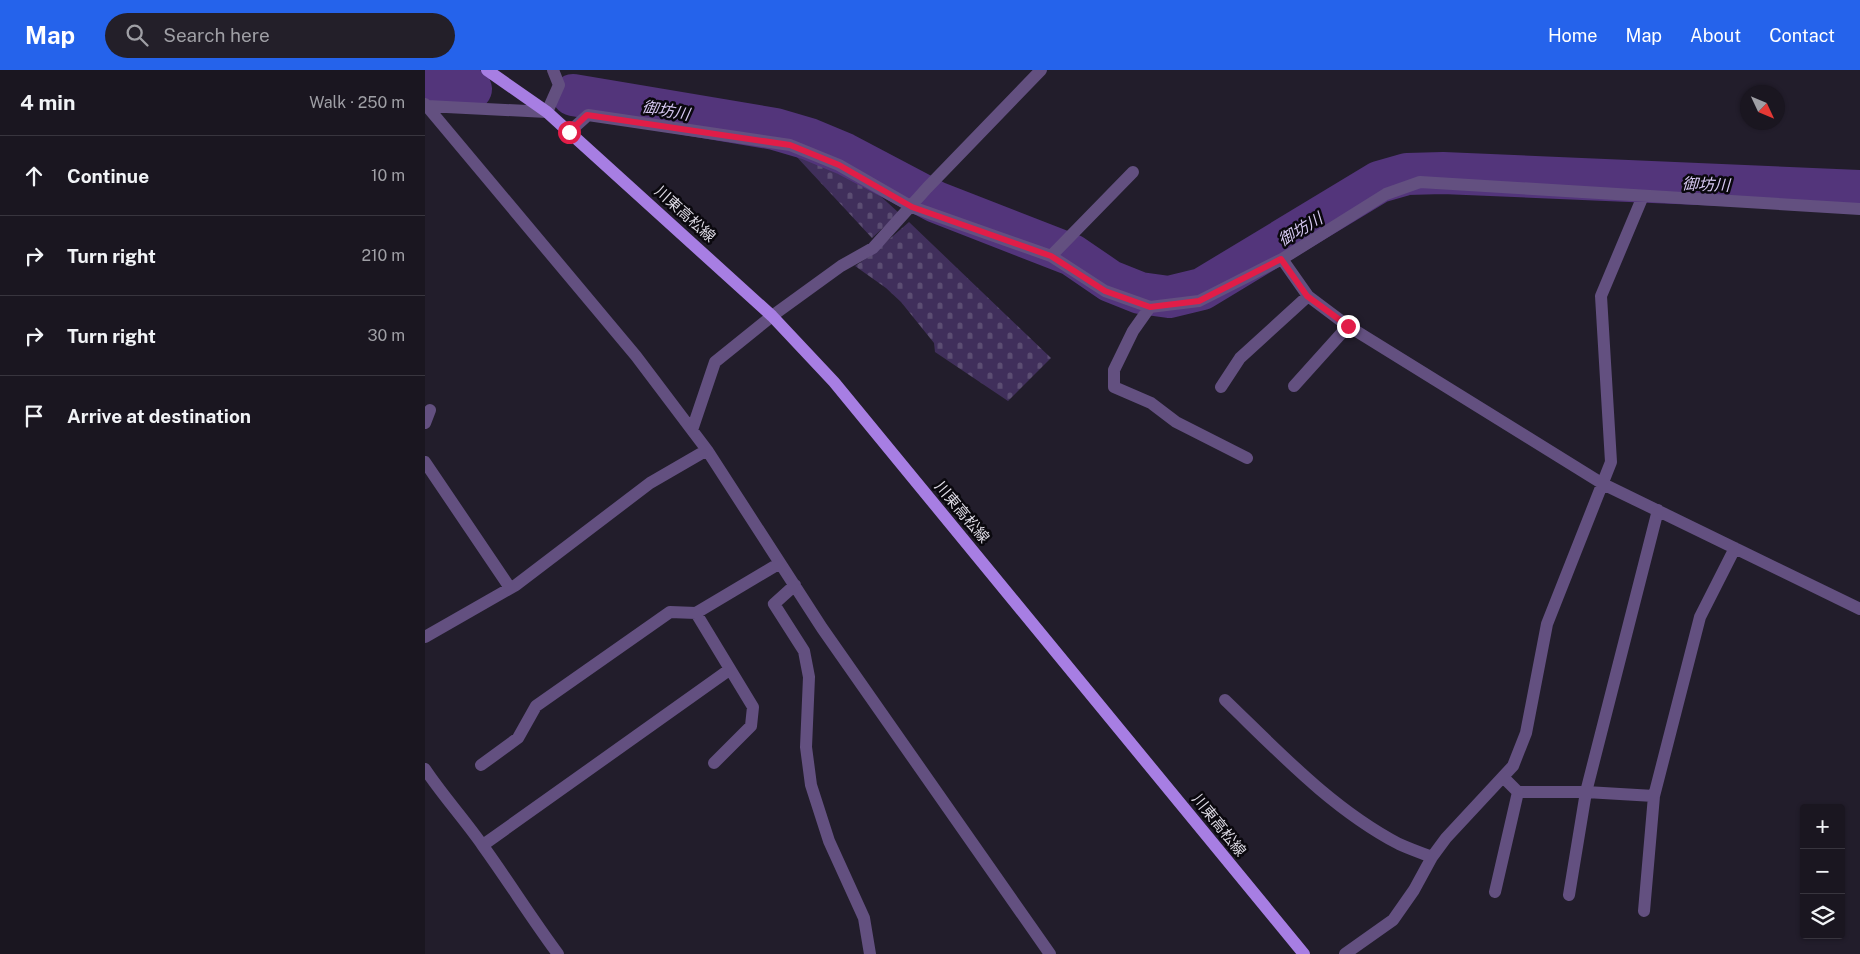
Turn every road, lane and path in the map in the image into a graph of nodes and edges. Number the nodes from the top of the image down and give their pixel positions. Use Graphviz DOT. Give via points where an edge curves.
graph roads {
  1 [pos="487,70"];
  2 [pos="553,70"];
  3 [pos="1041,70"];
  4 [pos="426,105"];
  5 [pos="547,112"];
  6 [pos="569,132"];
  7 [pos="1133,172"];
  8 [pos="1643,196"];
  9 [pos="920,197"];
  10 [pos="1860,209"];
  11 [pos="1052,256"];
  12 [pos="1281,259"];
  13 [pos="1307,296"];
  14 [pos="1150,307"];
  15 [pos="771,316"];
  16 [pos="1348,326"];
  17 [pos="1294,386"];
  18 [pos="1221,387"];
  19 [pos="431,410"];
  20 [pos="425,423"];
  21 [pos="692,430"];
  22 [pos="707,450"];
  23 [pos="1247,458"];
  24 [pos="425,462"];
  25 [pos="1603,484"];
  26 [pos="1658,510"];
  27 [pos="1735,548"];
  28 [pos="780,563"];
  29 [pos="795,586"];
  30 [pos="510,588"];
  31 [pos="1860,609"];
  32 [pos="695,613"];
  33 [pos="425,637"];
  34 [pos="729,670"];
  35 [pos="1225,700"];
  36 [pos="714,763"];
  37 [pos="481,765"];
  38 [pos="425,770"];
  39 [pos="1503,777"];
  40 [pos="1518,792"];
  41 [pos="1586,792"];
  42 [pos="1654,796"];
  43 [pos="483,845"];
  44 [pos="1432,857"];
  45 [pos="1495,892"];
  46 [pos="1569,895"];
  47 [pos="1644,911"];
  48 [pos="558,954"];
  49 [pos="870,954"];
  50 [pos="1050,954"];
  51 [pos="1304,954"];
  52 [pos="1345,954"];
  1 -- 5 [label="main road, 川東高松線"];
  2 -- 5 [label="street" via="559,84"];
  3 -- 9 [label="street"];
  4 -- 5 [label="street"];
  4 -- 21 [label="street" via="637,356"];
  5 -- 6 [label="main road, 川東高松線"];
  6 -- 9 [label="street" via="587,115 790,145"];
  6 -- 15 [label="main road, 川東高松線"];
  7 -- 11 [label="street"];
  8 -- 10 [label="street"];
  8 -- 12 [label="street" via="1420,182 1386,194"];
  8 -- 25 [label="street" via="1601,296 1611,462"];
  9 -- 11 [label="street"];
  9 -- 15 [label="street" via="873,248 841,266"];
  11 -- 14 [label="street" via="1105,291"];
  12 -- 13 [label="street"];
  12 -- 14 [label="street" via="1199,301"];
  13 -- 16 [label="street"];
  13 -- 18 [label="street" via="1240,358"];
  14 -- 23 [label="street" via="1133,331 1114,370 1114,387 1151,403 1175,422"];
  15 -- 21 [label="street" via="715,362"];
  15 -- 51 [label="main road, 川東高松線" via="835,382"];
  16 -- 17 [label="street"];
  16 -- 25 [label="street"];
  19 -- 20 [label="street"];
  21 -- 22 [label="street"];
  22 -- 28 [label="street"];
  22 -- 30 [label="street" via="650,483"];
  24 -- 30 [label="street"];
  25 -- 26 [label="street"];
  25 -- 39 [label="street" via="1547,624 1526,733 1513,766"];
  26 -- 27 [label="street"];
  26 -- 41 [label="street"];
  27 -- 31 [label="street"];
  27 -- 42 [label="street" via="1700,618"];
  28 -- 29 [label="street"];
  28 -- 32 [label="street"];
  29 -- 49 [label="street" via="774,604 803,651 809,677 806,747 811,785 829,841 864,918"];
  29 -- 50 [label="street"];
  30 -- 33 [label="street"];
  32 -- 34 [label="street"];
  32 -- 37 [label="street" via="670,612 535,706 518,738"];
  34 -- 36 [label="street" via="753,707 751,726"];
  34 -- 43 [label="street"];
  35 -- 44 [label="street" via="1311,782 1355,817 1400,844"];
  38 -- 43 [label="street"];
  39 -- 40 [label="street"];
  39 -- 44 [label="street"];
  40 -- 41 [label="street"];
  40 -- 45 [label="street"];
  41 -- 42 [label="street"];
  41 -- 46 [label="street"];
  42 -- 47 [label="street"];
  43 -- 48 [label="street"];
  44 -- 52 [label="street" via="1415,890 1393,920"];
}
